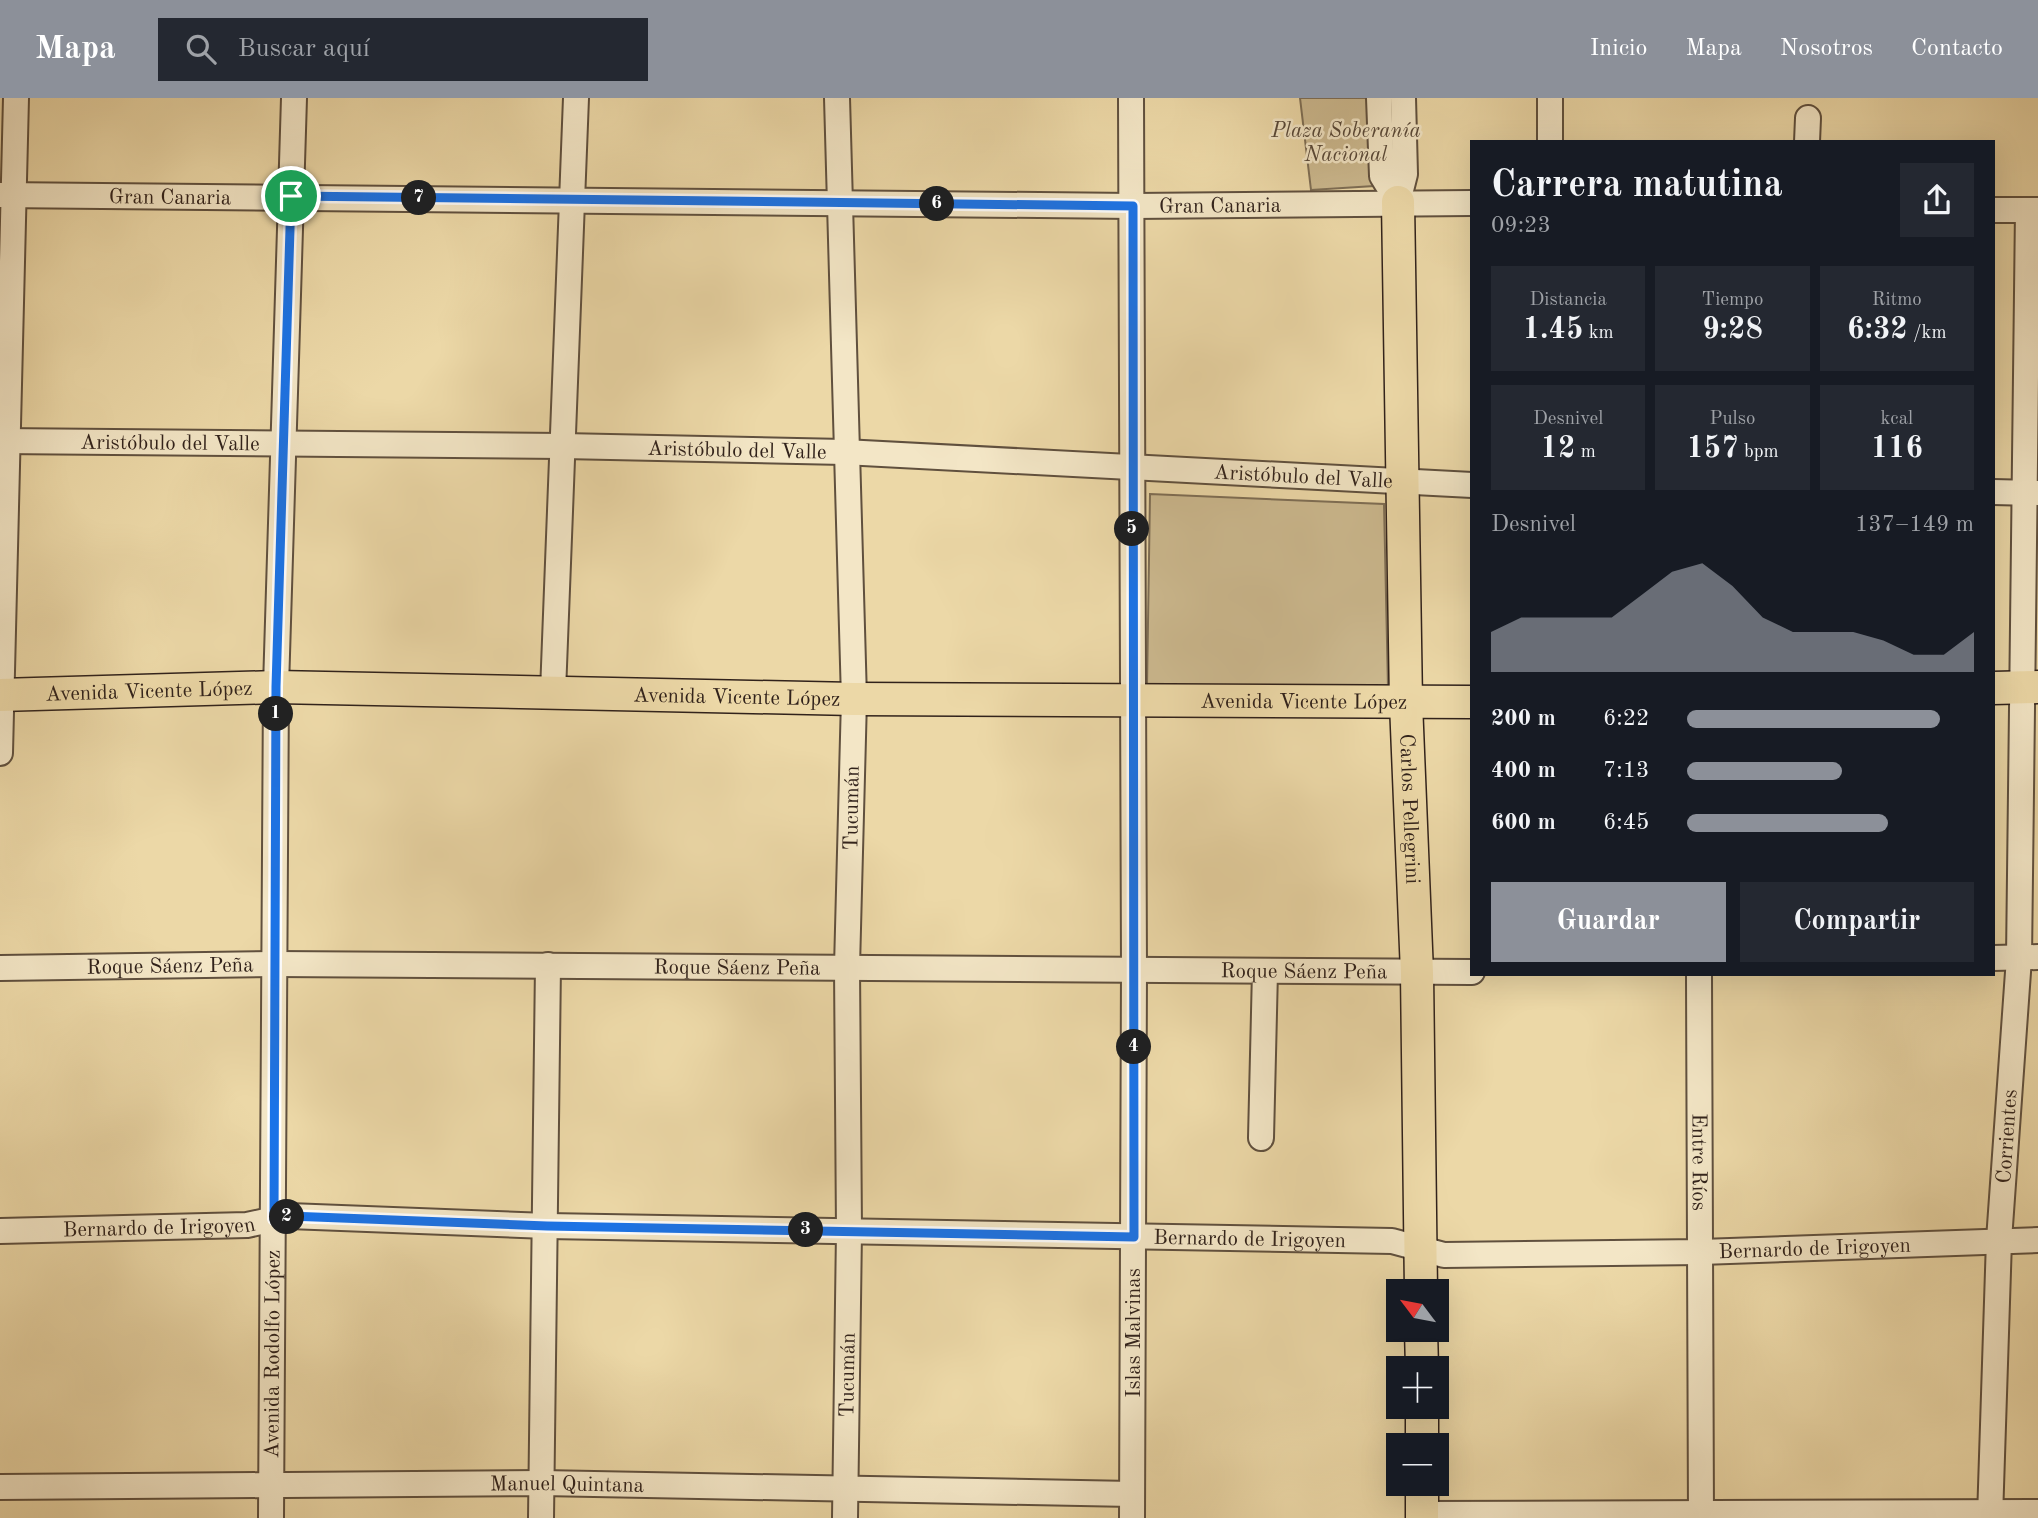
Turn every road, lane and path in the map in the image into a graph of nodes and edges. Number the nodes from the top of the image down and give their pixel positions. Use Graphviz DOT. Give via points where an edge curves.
graph roads {
  1 [pos="16,98"];
  2 [pos="294,98"];
  3 [pos="576,98"];
  4 [pos="837,98"];
  5 [pos="1131,98"];
  6 [pos="1379,98"];
  7 [pos="1402,98"];
  8 [pos="1550,98"];
  9 [pos="1550,140"];
  10 [pos="7,195"];
  11 [pos="291,196"];
  12 [pos="574,200"];
  13 [pos="838,202"];
  14 [pos="1398,202"];
  15 [pos="1470,203"];
  16 [pos="1133,206"];
  17 [pos="1995,210"];
  18 [pos="2033,210"];
  19 [pos="5,441"];
  20 [pos="284,443"];
  21 [pos="563,446"];
  22 [pos="845,452"];
  23 [pos="1131,468"];
  24 [pos="1402,482"];
  25 [pos="1470,485"];
  26 [pos="1995,492"];
  27 [pos="2031,493"];
  28 [pos="276,687"];
  29 [pos="2018,688"];
  30 [pos="553,691"];
  31 [pos="1,695"];
  32 [pos="854,699"];
  33 [pos="1133,702"];
  34 [pos="1470,702"];
  35 [pos="1406,703"];
  36 [pos="0,754"];
  37 [pos="1995,958"];
  38 [pos="2029,958"];
  39 [pos="275,964"];
  40 [pos="548,965"];
  41 [pos="847,967"];
  42 [pos="0,968"];
  43 [pos="1135,970"];
  44 [pos="1265,971"];
  45 [pos="1470,972"];
  46 [pos="1417,973"];
  47 [pos="1699,976"];
  48 [pos="1261,1138"];
  49 [pos="274,1219"];
  50 [pos="547,1226"];
  51 [pos="0,1231"];
  52 [pos="849,1231"];
  53 [pos="1134,1237"];
  54 [pos="1999,1240"];
  55 [pos="2038,1240"];
  56 [pos="1421,1250"];
  57 [pos="1701,1252"];
  58 [pos="1421,1279"];
  59 [pos="272,1483"];
  60 [pos="542,1483"];
  61 [pos="0,1487"];
  62 [pos="845,1488"];
  63 [pos="1422,1505"];
  64 [pos="1132,1506"];
  65 [pos="2038,1512"];
  66 [pos="1701,1516"];
  67 [pos="1991,1516"];
  68 [pos="271,1518"];
  69 [pos="541,1518"];
  70 [pos="845,1518"];
  1 -- 10 [label="street"];
  2 -- 11 [label="street, Avenida Rodolfo López"];
  3 -- 12 [label="street"];
  4 -- 13 [label="street, Tucumán"];
  5 -- 16 [label="street, Islas Malvinas"];
  6 -- 14 [label="street, Carlos Pellegrini" via="1382,176"];
  7 -- 14 [label="street, Carlos Pellegrini" via="1405,174"];
  8 -- 9 [label="street"];
  10 -- 11 [label="street, Gran Canaria"];
  10 -- 19 [label="street"];
  11 -- 12 [label="street, Gran Canaria"];
  11 -- 20 [label="street, Avenida Rodolfo López"];
  12 -- 13 [label="street, Gran Canaria"];
  12 -- 21 [label="street"];
  13 -- 16 [label="street, Gran Canaria"];
  13 -- 22 [label="street, Tucumán"];
  14 -- 15 [label="street, Gran Canaria"];
  14 -- 16 [label="street, Gran Canaria"];
  14 -- 24 [label="main road, Carlos Pellegrini"];
  16 -- 23 [label="street, Islas Malvinas"];
  17 -- 18 [label="street"];
  18 -- 27 [label="street, Corrientes"];
  19 -- 20 [label="street, Aristóbulo del Valle"];
  19 -- 31 [label="street"];
  20 -- 21 [label="street, Aristóbulo del Valle"];
  20 -- 28 [label="street, Avenida Rodolfo López"];
  21 -- 22 [label="street, Aristóbulo del Valle"];
  21 -- 30 [label="street"];
  22 -- 23 [label="street, Aristóbulo del Valle"];
  22 -- 32 [label="street, Tucumán"];
  23 -- 24 [label="street, Aristóbulo del Valle"];
  23 -- 33 [label="street, Islas Malvinas"];
  24 -- 25 [label="street, Aristóbulo del Valle"];
  24 -- 35 [label="main road, Carlos Pellegrini"];
  26 -- 27 [label="street"];
  27 -- 29 [label="street, Corrientes"];
  28 -- 30 [label="main road, Avenida Vicente López"];
  28 -- 31 [label="main road, Avenida Vicente López"];
  28 -- 39 [label="street, Avenida Rodolfo López"];
  29 -- 38 [label="street, Corrientes"];
  30 -- 32 [label="main road, Avenida Vicente López"];
  31 -- 36 [label="street"];
  32 -- 33 [label="main road, Avenida Vicente López"];
  32 -- 41 [label="street, Tucumán"];
  33 -- 35 [label="main road, Avenida Vicente López"];
  33 -- 43 [label="street, Islas Malvinas"];
  34 -- 35 [label="main road, Avenida Vicente López"];
  35 -- 46 [label="main road, Carlos Pellegrini"];
  37 -- 38 [label="street"];
  38 -- 54 [label="street, Corrientes"];
  39 -- 40 [label="street, Roque Sáenz Peña"];
  39 -- 42 [label="street, Roque Sáenz Peña"];
  39 -- 49 [label="street, Avenida Rodolfo López"];
  40 -- 41 [label="street, Roque Sáenz Peña"];
  40 -- 50 [label="street"];
  41 -- 43 [label="street, Roque Sáenz Peña"];
  41 -- 52 [label="street, Tucumán"];
  43 -- 44 [label="street, Roque Sáenz Peña"];
  43 -- 53 [label="street, Islas Malvinas"];
  44 -- 46 [label="street, Roque Sáenz Peña"];
  44 -- 48 [label="street"];
  45 -- 46 [label="street, Roque Sáenz Peña"];
  46 -- 56 [label="main road, Carlos Pellegrini"];
  47 -- 57 [label="street, Entre Ríos"];
  49 -- 50 [label="street, Bernardo de Irigoyen"];
  49 -- 51 [label="street, Bernardo de Irigoyen" via="247,1225"];
  49 -- 59 [label="street, Avenida Rodolfo López"];
  50 -- 52 [label="street, Bernardo de Irigoyen"];
  50 -- 60 [label="street"];
  52 -- 53 [label="street, Bernardo de Irigoyen"];
  52 -- 62 [label="street, Tucumán"];
  53 -- 56 [label="street, Bernardo de Irigoyen" via="1392,1241"];
  53 -- 64 [label="street, Islas Malvinas"];
  54 -- 55 [label="street, Bernardo de Irigoyen"];
  54 -- 57 [label="street, Bernardo de Irigoyen"];
  54 -- 67 [label="street, Corrientes"];
  56 -- 57 [label="street, Bernardo de Irigoyen" via="1444,1255"];
  56 -- 58 [label="main road, Carlos Pellegrini"];
  57 -- 66 [label="street, Entre Ríos"];
  59 -- 60 [label="street, Manuel Quintana"];
  59 -- 61 [label="street, Manuel Quintana"];
  59 -- 68 [label="street, Avenida Rodolfo López"];
  60 -- 62 [label="street, Manuel Quintana"];
  60 -- 69 [label="street"];
  62 -- 64 [label="street, Manuel Quintana"];
  62 -- 70 [label="street, Tucumán"];
  63 -- 66 [label="street"];
  65 -- 67 [label="street"];
  66 -- 67 [label="street"];
}
